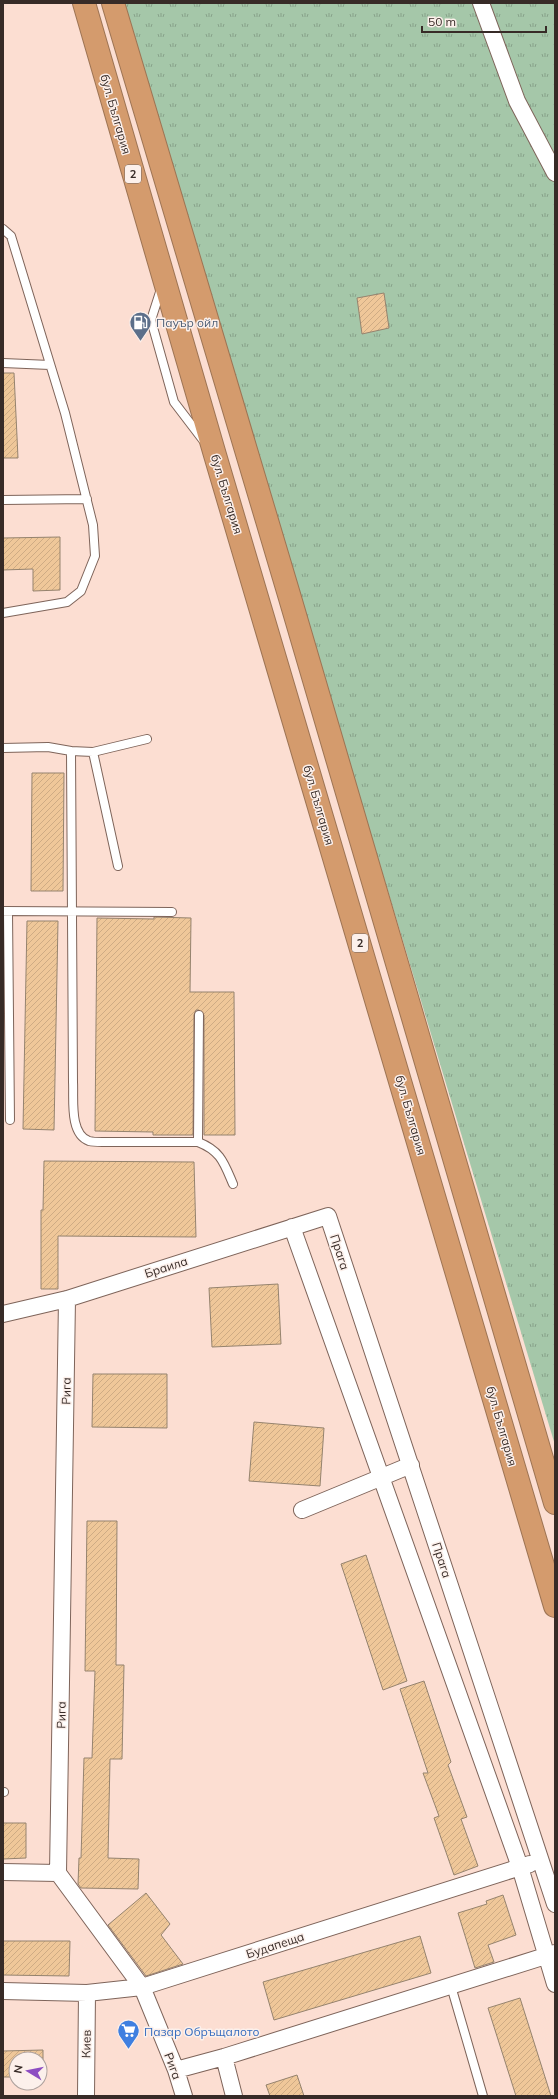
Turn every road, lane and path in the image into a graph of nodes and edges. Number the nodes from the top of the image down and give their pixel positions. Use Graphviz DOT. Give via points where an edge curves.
graph roads {
  1 [pos="77,3"];
  2 [pos="84,3"];
  3 [pos="113,3"];
  4 [pos="481,3"];
  5 [pos="103,67"];
  6 [pos="555,173"];
  7 [pos="3,228"];
  8 [pos="3,363"];
  9 [pos="50,364"];
  10 [pos="87,499"];
  11 [pos="3,500"];
  12 [pos="3,613"];
  13 [pos="147,739"];
  14 [pos="3,748"];
  15 [pos="71,751"];
  16 [pos="93,752"];
  17 [pos="118,866"];
  18 [pos="6,912"];
  19 [pos="71,912"];
  20 [pos="172,912"];
  21 [pos="199,1015"];
  22 [pos="6,1084"];
  23 [pos="10,1120"];
  24 [pos="198,1142"];
  25 [pos="233,1184"];
  26 [pos="328,1216"];
  27 [pos="292,1227"];
  28 [pos="67,1299"];
  29 [pos="3,1314"];
  30 [pos="410,1466"];
  31 [pos="380,1477"];
  32 [pos="555,1503"];
  33 [pos="302,1510"];
  34 [pos="555,1606"];
  35 [pos="541,1861"];
  36 [pos="520,1867"];
  37 [pos="3,1872"];
  38 [pos="58,1873"];
  39 [pos="555,1904"];
  40 [pos="551,1954"];
  41 [pos="555,1984"];
  42 [pos="451,1986"];
  43 [pos="142,1987"];
  44 [pos="3,1991"];
  45 [pos="86,1993"];
  46 [pos="224,2057"];
  47 [pos="176,2070"];
  48 [pos="86,2096"];
  49 [pos="184,2096"];
  50 [pos="234,2096"];
  51 [pos="483,2096"];
  1 -- 5 [label="highway"];
  2 -- 5 [label="highway, бул. България / 2"];
  3 -- 32 [label="highway"];
  4 -- 6 [label="street" via="517,102"];
  5 -- 34 [label="highway, бул. България / 2"];
  7 -- 9 [label="lane" via="11,236"];
  8 -- 9 [label="lane"];
  9 -- 10 [label="lane"];
  10 -- 11 [label="lane"];
  10 -- 12 [label="lane" via="93,525 95,556 82,591 67,602"];
  13 -- 16 [label="lane"];
  14 -- 15 [label="lane" via="48,747"];
  15 -- 16 [label="lane"];
  15 -- 19 [label="lane"];
  16 -- 17 [label="lane"];
  18 -- 19 [label="lane"];
  18 -- 22 [label="lane"];
  19 -- 20 [label="lane"];
  19 -- 24 [label="lane" via="73,1082 75,1122 79,1133 88,1141"];
  21 -- 24 [label="lane"];
  22 -- 23 [label="lane"];
  24 -- 25 [label="lane" via="209,1146 220,1155"];
  26 -- 27 [label="street, Браила"];
  26 -- 30 [label="street, Прага"];
  27 -- 28 [label="street, Браила"];
  27 -- 31 [label="street"];
  28 -- 29 [label="street, Браила"];
  28 -- 38 [label="street, Рига"];
  30 -- 31 [label="street"];
  30 -- 35 [label="street, Прага"];
  31 -- 33 [label="street"];
  31 -- 36 [label="street"];
  35 -- 36 [label="street, Будапеща"];
  35 -- 39 [label="street, Прага"];
  36 -- 40 [label="street"];
  36 -- 43 [label="street, Будапеща"];
  37 -- 38 [label="street"];
  38 -- 43 [label="street, Рига"];
  40 -- 41 [label="street"];
  40 -- 42 [label="street"];
  42 -- 46 [label="street"];
  42 -- 51 [label="lane"];
  43 -- 45 [label="street, Будапеща"];
  43 -- 47 [label="street, Рига"];
  44 -- 45 [label="street, Будапеща"];
  45 -- 48 [label="street, Киев"];
  46 -- 47 [label="street"];
  46 -- 50 [label="street"];
  47 -- 49 [label="street, Рига"];
}
